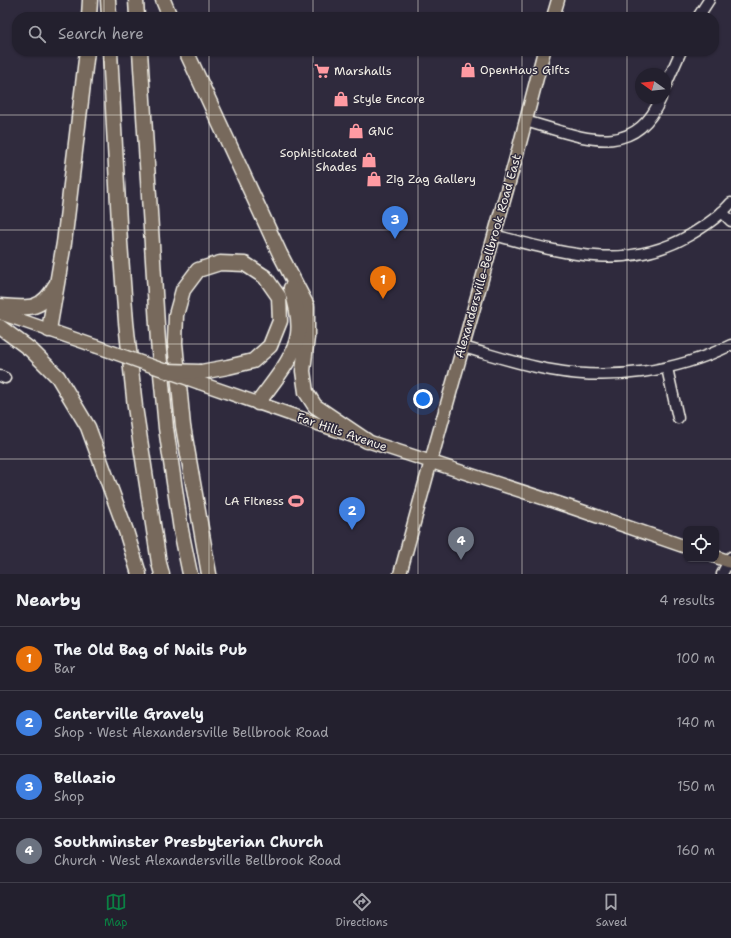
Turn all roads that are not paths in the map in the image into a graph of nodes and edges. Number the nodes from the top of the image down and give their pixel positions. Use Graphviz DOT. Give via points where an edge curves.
graph roads {
  1 [pos="90,0"];
  2 [pos="108,0"];
  3 [pos="136,0"];
  4 [pos="163,0"];
  5 [pos="558,0"];
  6 [pos="709,0"];
  7 [pos="89,12"];
  8 [pos="109,12"];
  9 [pos="137,12"];
  10 [pos="168,12"];
  11 [pos="554,12"];
  12 [pos="701,12"];
  13 [pos="86,56"];
  14 [pos="110,56"];
  15 [pos="140,56"];
  16 [pos="188,56"];
  17 [pos="543,56"];
  18 [pos="679,56"];
  19 [pos="671,74"];
  20 [pos="658,104"];
  21 [pos="525,121"];
  22 [pos="731,203"];
  23 [pos="722,212"];
  24 [pos="731,221"];
  25 [pos="494,235"];
  26 [pos="284,262"];
  27 [pos="58,280"];
  28 [pos="0,306"];
  29 [pos="0,313"];
  30 [pos="0,327"];
  31 [pos="49,330"];
  32 [pos="731,345"];
  33 [pos="462,347"];
  34 [pos="667,368"];
  35 [pos="166,371"];
  36 [pos="200,377"];
  37 [pos="258,403"];
  38 [pos="678,418"];
  39 [pos="367,441"];
  40 [pos="431,461"];
  41 [pos="683,546"];
  42 [pos="719,558"];
  43 [pos="730,560"];
  44 [pos="139,574"];
  45 [pos="162,574"];
  46 [pos="190,574"];
  47 [pos="209,574"];
  48 [pos="400,574"];
  49 [pos="722,574"];
  1 -- 7 [label="highway"];
  2 -- 8 [label="highway"];
  3 -- 9 [label="highway"];
  4 -- 10 [label="highway"];
  5 -- 11 [label="main road"];
  6 -- 12 [label="street"];
  13 -- 27 [label="highway"];
  14 -- 45 [label="highway" via="126,322 136,414"];
  15 -- 46 [label="highway" via="166,428"];
  16 -- 26 [label="highway"];
  17 -- 21 [label="main road, Alexandersville-Bellbrook Road East"];
  18 -- 19 [label="street"];
  20 -- 21 [label="street" via="655,111 639,129 611,140 592,140"];
  21 -- 25 [label="main road, Alexandersville-Bellbrook Road East"];
  22 -- 23 [label="street"];
  23 -- 24 [label="street"];
  23 -- 25 [label="street" via="699,230 670,245 643,254 612,258 583,256"];
  25 -- 33 [label="main road, Alexandersville-Bellbrook Road East"];
  26 -- 37 [label="highway" via="298,312 298,334 290,358"];
  26 -- 39 [label="highway" via="307,306 303,371 306,392 315,406"];
  27 -- 28 [label="highway" via="46,299 36,306"];
  27 -- 31 [label="highway"];
  29 -- 31 [label="main road"];
  30 -- 44 [label="highway" via="31,350 58,377 88,428"];
  31 -- 35 [label="main road, bridge"];
  32 -- 34 [label="street"];
  33 -- 34 [label="street" via="534,367 573,373 634,373"];
  33 -- 40 [label="main road, Alexandersville-Bellbrook Road East"];
  34 -- 38 [label="street"];
  35 -- 36 [label="highway, bridge"];
  36 -- 37 [label="main road, Far Hills Avenue"];
  36 -- 47 [label="highway" via="253,361 270,346 280,321 279,297 265,277 245,264 220,263 198,270 183,290 176,315 175,343 183,426"];
  37 -- 39 [label="main road, Far Hills Avenue"];
  39 -- 40 [label="main road, Far Hills Avenue"];
  40 -- 41 [label="main road, Far Hills Avenue"];
  40 -- 48 [label="main road, Alexandersville-Bellbrook Road East"];
  42 -- 43 [label="main road"];
  43 -- 49 [label="street"];
}
